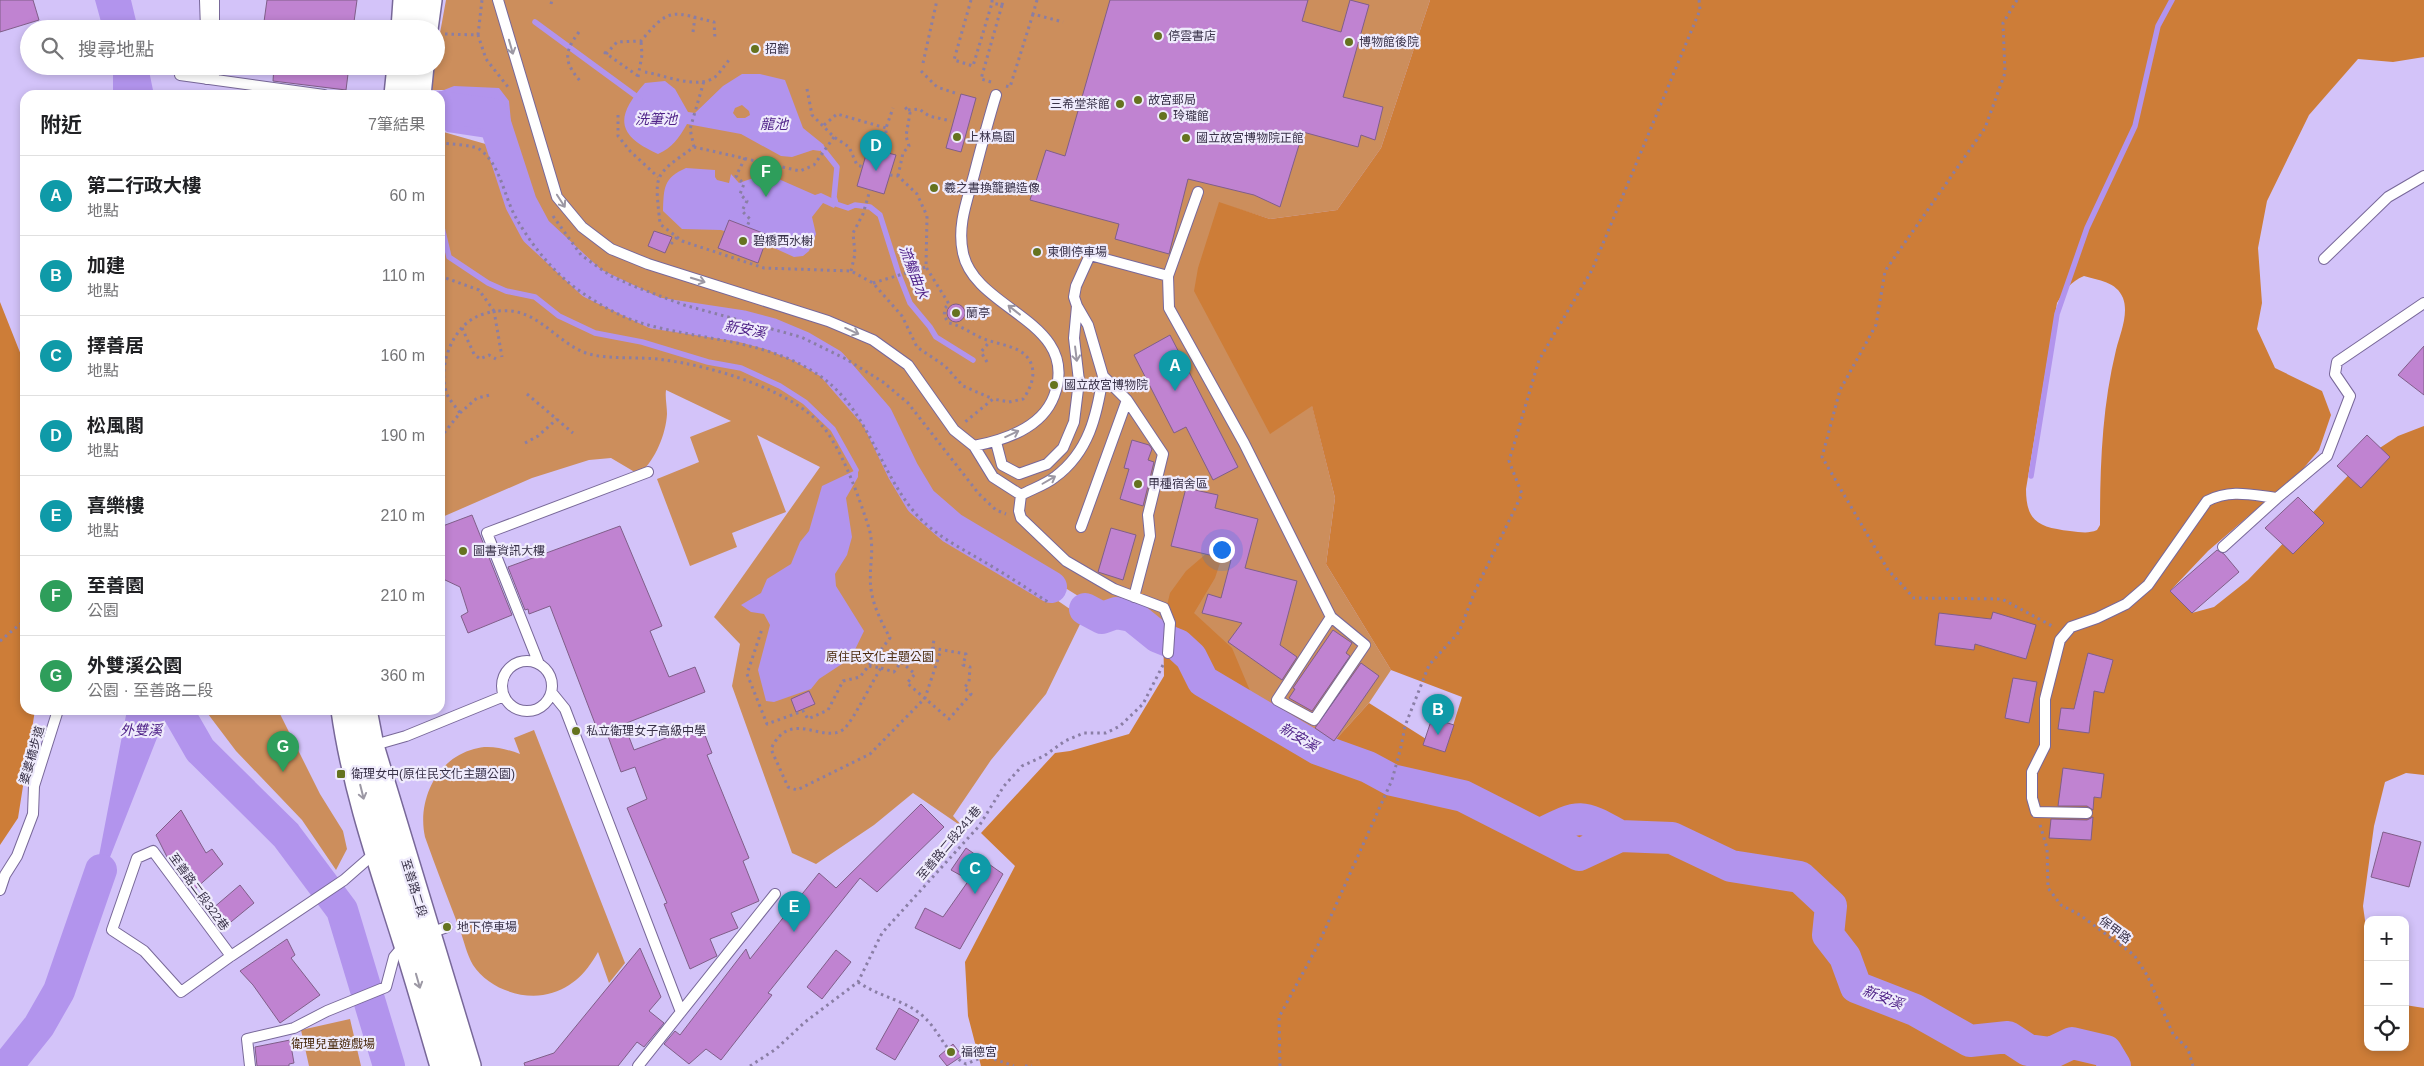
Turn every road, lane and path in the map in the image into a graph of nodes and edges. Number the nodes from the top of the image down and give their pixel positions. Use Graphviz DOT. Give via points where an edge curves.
graph roads {
  1 [pos="205,0"];
  2 [pos="214,0"];
  3 [pos="406,0"];
  4 [pos="429,0"];
  5 [pos="482,0"];
  6 [pos="498,0"];
  7 [pos="938,0"];
  8 [pos="970,0"];
  9 [pos="1003,0"];
  10 [pos="1037,0"];
  11 [pos="1699,0"];
  12 [pos="2017,0"];
  13 [pos="992,1"];
  14 [pos="1002,5"];
  15 [pos="1033,14"];
  16 [pos="695,17"];
  17 [pos="206,20"];
  18 [pos="214,20"];
  19 [pos="405,20"];
  20 [pos="426,20"];
  21 [pos="1063,22"];
  22 [pos="579,32"];
  23 [pos="693,32"];
  24 [pos="478,35"];
  25 [pos="715,39"];
  26 [pos="641,41"];
  27 [pos="730,58"];
  28 [pos="923,62"];
  29 [pos="921,71"];
  30 [pos="645,72"];
  31 [pos="180,75"];
  32 [pos="206,75"];
  33 [pos="214,75"];
  34 [pos="399,75"];
  35 [pos="420,75"];
  36 [pos="206,79"];
  37 [pos="704,81"];
  38 [pos="582,83"];
  39 [pos="807,89"];
  40 [pos="287,90"];
  41 [pos="398,90"];
  42 [pos="419,90"];
  43 [pos="958,94"];
  44 [pos="996,95"];
  45 [pos="893,108"];
  46 [pos="618,115"];
  47 [pos="951,121"];
  48 [pos="824,125"];
  49 [pos="886,128"];
  50 [pos="834,137"];
  51 [pos="445,144"];
  52 [pos="694,147"];
  53 [pos="882,152"];
  54 [pos="745,158"];
  55 [pos="863,167"];
  56 [pos="890,175"];
  57 [pos="898,176"];
  58 [pos="2424,176"];
  59 [pos="658,177"];
  60 [pos="870,190"];
  61 [pos="1198,192"];
  62 [pos="747,227"];
  63 [pos="677,237"];
  64 [pos="671,244"];
  65 [pos="2324,259"];
  66 [pos="926,267"];
  67 [pos="851,271"];
  68 [pos="1168,276"];
  69 [pos="445,278"];
  70 [pos="873,283"];
  71 [pos="2424,303"];
  72 [pos="1077,306"];
  73 [pos="494,311"];
  74 [pos="462,328"];
  75 [pos="990,341"];
  76 [pos="502,357"];
  77 [pos="496,359"];
  78 [pos="445,360"];
  79 [pos="987,362"];
  80 [pos="1103,376"];
  81 [pos="445,385"];
  82 [pos="527,394"];
  83 [pos="490,396"];
  84 [pos="993,399"];
  85 [pos="1127,400"];
  86 [pos="460,413"];
  87 [pos="557,419"];
  88 [pos="959,426"];
  89 [pos="445,432"];
  90 [pos="573,433"];
  91 [pos="996,442"];
  92 [pos="525,443"];
  93 [pos="974,446"];
  94 [pos="648,472"];
  95 [pos="1021,495"];
  96 [pos="2277,498"];
  97 [pos="1080,527"];
  98 [pos="2223,547"];
  99 [pos="1134,597"];
  100 [pos="1047,599"];
  101 [pos="1331,617"];
  102 [pos="20,624"];
  103 [pos="762,629"];
  104 [pos="2065,633"];
  105 [pos="934,640"];
  106 [pos="0,641"];
  107 [pos="932,648"];
  108 [pos="941,650"];
  109 [pos="1168,652"];
  110 [pos="931,656"];
  111 [pos="539,664"];
  112 [pos="870,666"];
  113 [pos="881,668"];
  114 [pos="552,693"];
  115 [pos="504,696"];
  116 [pos="925,698"];
  117 [pos="56,715"];
  118 [pos="346,715"];
  119 [pos="364,715"];
  120 [pos="362,749"];
  121 [pos="2036,812"];
  122 [pos="2087,813"];
  123 [pos="388,846"];
  124 [pos="0,890"];
  125 [pos="775,894"];
  126 [pos="427,934"];
  127 [pos="231,956"];
  128 [pos="858,982"];
  129 [pos="681,1012"];
  130 [pos="250,1066"];
  131 [pos="443,1066"];
  132 [pos="468,1066"];
  133 [pos="638,1066"];
  134 [pos="750,1066"];
  135 [pos="1014,1066"];
  136 [pos="1025,1066"];
  137 [pos="1032,1066"];
  138 [pos="1280,1066"];
  139 [pos="2193,1066"];
  1 -- 17 [label="lane"];
  2 -- 18 [label="lane"];
  3 -- 19 [label="street"];
  4 -- 20 [label="street"];
  5 -- 24 [label="path"];
  6 -- 93 [label="lane, one-way" via="557,197 582,227 611,248 648,264 828,321 872,340 908,366 954,430"];
  7 -- 28 [label="path"];
  8 -- 13 [label="path" via="954,60 973,66"];
  9 -- 14 [label="path"];
  10 -- 15 [label="path"];
  11 -- 138 [label="path" via="1700,10 1592,270 1539,360 1509,461 1522,494 1459,632 1429,665 1405,726 1392,780 1318,945 1279,1017"];
  12 -- 104 [label="path" via="2003,23 2005,74 1985,128 1885,271 1876,325 1840,390 1822,457 1888,570 1914,598 2002,599"];
  13 -- 14 [label="path"];
  14 -- 15 [label="path" via="981,79 1010,87"];
  15 -- 21 [label="path"];
  16 -- 23 [label="path"];
  16 -- 25 [label="path" via="714,22"];
  16 -- 26 [label="path" via="678,13 660,19"];
  22 -- 38 [label="path" via="568,49 567,59 572,72"];
  26 -- 26 [label="path" via="640,78 605,53 617,42"];
  27 -- 37 [label="path" via="714,78"];
  29 -- 43 [label="path" via="937,87"];
  30 -- 37 [label="path" via="679,81"];
  31 -- 36 [label="lane"];
  32 -- 36 [label="lane"];
  33 -- 36 [label="lane"];
  34 -- 41 [label="street"];
  35 -- 42 [label="street"];
  36 -- 40 [label="lane"];
  37 -- 52 [label="path" via="690,129"];
  39 -- 48 [label="path" via="812,116"];
  91 -- 44 [label="lane, one-way" via="1031,425 1049,409 1058,383 1057,360 1047,340 973,274 963,255 960,232 965,206"];
  45 -- 49 [label="path"];
  46 -- 59 [label="path" via="618,136"];
  47 -- 57 [label="path" via="929,116 919,109 906,109 910,113 906,136 909,146 903,153"];
  48 -- 49 [label="path" via="837,114"];
  48 -- 50 [label="path"];
  49 -- 53 [label="path"];
  50 -- 54 [label="path" via="814,165 800,171"];
  50 -- 55 [label="path" via="848,147 857,165"];
  51 -- 100 [label="path" via="479,149 491,162 514,215 530,240 577,289 611,310 640,322 782,356 814,371 832,384 860,416 904,499 927,526"];
  52 -- 54 [label="path"];
  52 -- 59 [label="path"];
  54 -- 62 [label="path" via="736,176 744,184 740,194 747,201 742,211 750,219"];
  56 -- 57 [label="path"];
  57 -- 66 [label="path" via="917,194 927,216"];
  58 -- 65 [label="lane" via="2388,197"];
  59 -- 63 [label="path" via="660,224"];
  60 -- 67 [label="path" via="864,214 853,234 855,254"];
  61 -- 68 [label="lane"];
  63 -- 64 [label="path"];
  63 -- 67 [label="path" via="764,268"];
  66 -- 70 [label="path"];
  66 -- 75 [label="path" via="949,304 944,316 949,323"];
  67 -- 70 [label="path"];
  68 -- 72 [label="lane" via="1090,255 1076,286 1074,297"];
  68 -- 101 [label="lane" via="1169,308 1244,443"];
  69 -- 73 [label="path" via="479,290"];
  70 -- 84 [label="path" via="902,316 917,348 945,366 962,386"];
  71 -- 96 [label="lane" via="2337,362 2335,374 2350,396 2327,456"];
  72 -- 80 [label="lane" via="1088,325"];
  72 -- 91 [label="lane, one-way" via="1074,338 1079,382 1074,422 1063,448 1047,464 1019,474 1002,465"];
  73 -- 74 [label="path" via="475,317"];
  73 -- 76 [label="path"];
  73 -- 112 [label="path" via="517,312 534,319 588,354 667,360 739,378 808,411 827,432 857,493 871,534 871,589 890,638"];
  74 -- 77 [label="path" via="474,354 480,359 489,355"];
  74 -- 78 [label="path" via="448,349"];
  75 -- 79 [label="path" via="981,352"];
  75 -- 84 [label="path" via="1018,350 1031,361 1034,375 1023,400"];
  80 -- 85 [label="lane"];
  95 -- 80 [label="lane, one-way" via="1054,478 1076,458 1097,414"];
  81 -- 86 [label="path" via="447,394"];
  82 -- 87 [label="path"];
  83 -- 86 [label="path" via="477,398"];
  84 -- 88 [label="path"];
  85 -- 97 [label="lane"];
  85 -- 99 [label="lane" via="1163,454 1148,515 1150,536"];
  86 -- 89 [label="path"];
  87 -- 90 [label="path"];
  87 -- 92 [label="path"];
  91 -- 93 [label="lane"];
  93 -- 95 [label="lane" via="994,477"];
  94 -- 111 [label="lane" via="488,533"];
  95 -- 99 [label="lane" via="1021,518 1066,561"];
  96 -- 98 [label="lane"];
  96 -- 104 [label="lane" via="2242,493 2221,494 2207,501 2148,585 2126,604 2071,626"];
  99 -- 109 [label="lane" via="1164,608 1170,618"];
  101 -- 101 [label="lane" via="1278,700 1314,720 1365,645"];
  102 -- 106 [label="path"];
  103 -- 112 [label="path" via="747,674 767,724 803,711 808,719 828,710 843,681 860,677"];
  104 -- 121 [label="lane" via="2054,658 2045,699 2045,746 2032,772 2032,798"];
  105 -- 107 [label="path"];
  107 -- 108 [label="path"];
  107 -- 110 [label="path"];
  108 -- 116 [label="path"];
  108 -- 116 [label="path" via="966,654 963,665 970,667 969,682 964,688 971,694 949,719"];
  109 -- 128 [label="path, 至善路二段241巷" via="1143,704 1120,726 1106,733 1084,733 1022,766 1004,786 979,826 882,933"];
  111 -- 114 [label="lane" via="550,676"];
  111 -- 115 [label="lane" via="523,662 509,670 502,685"];
  112 -- 113 [label="path"];
  113 -- 116 [label="path" via="894,672 901,662 915,674 908,683"];
  113 -- 116 [label="path" via="845,728 833,734 797,727 776,738 772,749 788,787 797,790 870,754"];
  114 -- 115 [label="lane" via="543,706 528,711 513,706"];
  114 -- 129 [label="lane" via="565,709"];
  115 -- 120 [label="lane" via="406,736"];
  117 -- 124 [label="lane, 婆婆橋步道" via="34,786 33,814"];
  118 -- 120 [label="street, 至善路二段"];
  119 -- 120 [label="street, 至善路二段"];
  120 -- 123 [label="street, 至善路二段"];
  121 -- 122 [label="lane"];
  121 -- 139 [label="path, 保甲路" via="2047,848 2048,888 2061,905 2134,955 2147,975 2173,1034 2188,1049"];
  123 -- 126 [label="street, 至善路二段"];
  123 -- 127 [label="lane, 至善路二段322巷" via="344,880"];
  125 -- 129 [label="lane"];
  126 -- 130 [label="lane" via="394,957 386,988 294,1028 247,1039"];
  126 -- 131 [label="street, 至善路二段, one-way"];
  126 -- 132 [label="street, 至善路二段"];
  127 -- 127 [label="lane, 至善路二段322巷" via="153,851 137,858 112,930 144,951 181,992"];
  128 -- 134 [label="path, 至善路二段241巷" via="805,1022 776,1049"];
  128 -- 135 [label="path" via="925,1017 961,1062 966,1064 985,1056"];
  129 -- 133 [label="lane"];
  136 -- 137 [label="path"];
}
